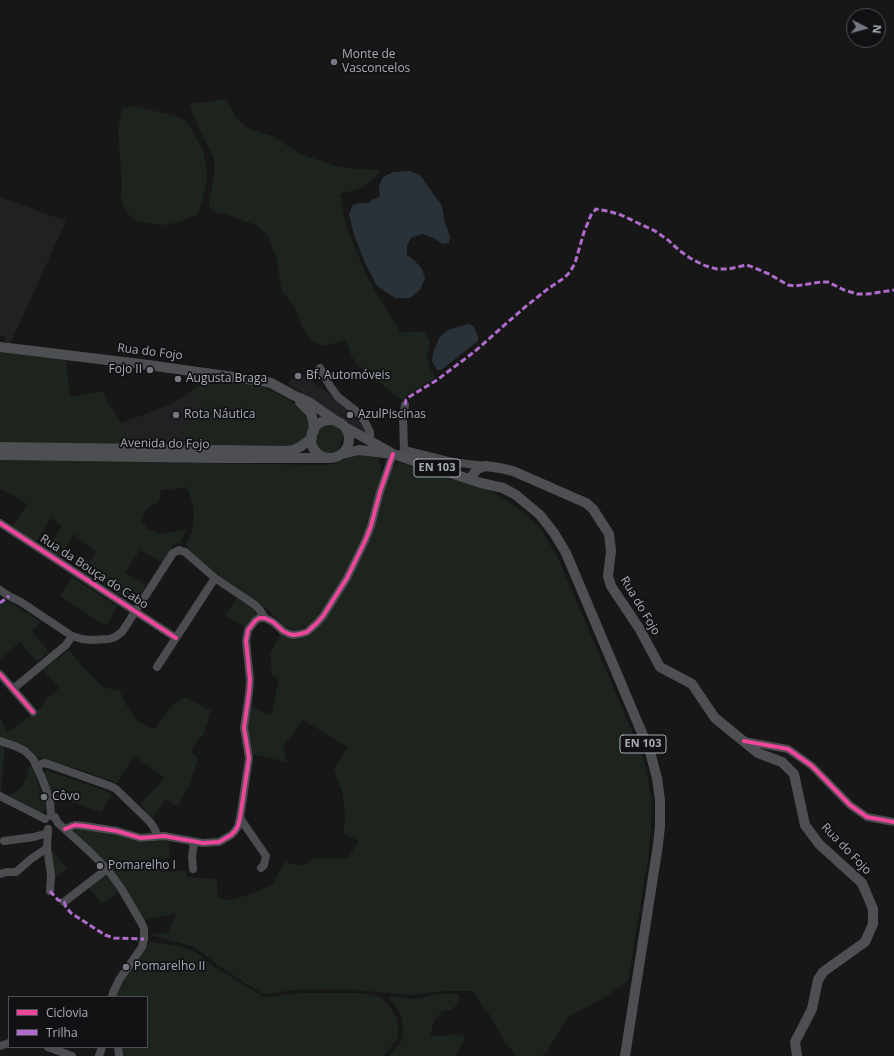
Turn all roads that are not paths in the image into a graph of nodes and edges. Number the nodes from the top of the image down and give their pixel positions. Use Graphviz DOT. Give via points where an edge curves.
graph roads {
  1 [pos="0,347"];
  2 [pos="320,368"];
  3 [pos="293,395"];
  4 [pos="405,405"];
  5 [pos="342,425"];
  6 [pos="313,434"];
  7 [pos="370,441"];
  8 [pos="0,447"];
  9 [pos="399,453"];
  10 [pos="342,454"];
  11 [pos="0,455"];
  12 [pos="329,458"];
  13 [pos="485,466"];
  14 [pos="500,468"];
  15 [pos="470,479"];
  16 [pos="482,483"];
  17 [pos="0,523"];
  18 [pos="215,578"];
  19 [pos="0,590"];
  20 [pos="136,612"];
  21 [pos="265,618"];
  22 [pos="72,636"];
  23 [pos="176,638"];
  24 [pos="157,667"];
  25 [pos="0,674"];
  26 [pos="13,689"];
  27 [pos="33,712"];
  28 [pos="0,741"];
  29 [pos="744,741"];
  30 [pos="36,766"];
  31 [pos="0,796"];
  32 [pos="48,818"];
  33 [pos="240,818"];
  34 [pos="894,822"];
  35 [pos="58,823"];
  36 [pos="65,829"];
  37 [pos="48,831"];
  38 [pos="158,836"];
  39 [pos="4,841"];
  40 [pos="194,842"];
  41 [pos="47,848"];
  42 [pos="261,868"];
  43 [pos="107,869"];
  44 [pos="193,869"];
  45 [pos="0,874"];
  46 [pos="50,891"];
  47 [pos="64,902"];
  48 [pos="112,996"];
  49 [pos="51,1048"];
  50 [pos="72,1056"];
  51 [pos="620,1056"];
  52 [pos="625,1056"];
  53 [pos="797,1056"];
  1 -- 3 [label="main road, Rua do Fojo / EN 103" via="236,377 271,383"];
  2 -- 7 [label="street" via="338,397 364,420 370,432"];
  3 -- 5 [label="main road, Rua do Fojo / EN 103"];
  3 -- 6 [label="main road, Rua do Fojo / EN 103" via="311,413"];
  4 -- 9 [label="street"];
  5 -- 6 [label="main road, Avenida do Fojo" via="328,421 317,426"];
  5 -- 7 [label="main road, EN 103"];
  5 -- 10 [label="main road" via="349,438"];
  6 -- 8 [label="main road, Avenida do Fojo" via="300,447 288,451"];
  6 -- 12 [label="main road, EN 103" via="314,449 318,454"];
  7 -- 9 [label="main road, EN 103"];
  9 -- 10 [label="main road, EN 103" via="359,450"];
  9 -- 13 [label="street"];
  9 -- 15 [label="main road, EN 103"];
  9 -- 21 [label="street" via="380,492 365,541 347,578 323,616 307,632 294,635 283,631"];
  10 -- 12 [label="main road, Avenida do Fojo / EN 103"];
  11 -- 12 [label="main road, Avenida do Fojo"];
  13 -- 14 [label="main road, Rua do Fojo"];
  13 -- 15 [label="main road" via="477,469"];
  14 -- 16 [label="main road" via="488,471"];
  14 -- 29 [label="main road, Rua do Fojo" via="513,471 586,503 593,509 609,534 608,576 611,586 639,628 660,667 692,684 715,718"];
  15 -- 16 [label="main road, EN 103"];
  16 -- 51 [label="main road, EN 103" via="509,497 535,517 546,528 557,546 649,762 656,802 656,831"];
  16 -- 52 [label="main road, EN 103" via="503,488 516,495 540,515 558,538 571,563 654,765 660,800 660,826"];
  17 -- 20 [label="street, Rua da Bouça do Cabo"];
  18 -- 20 [label="street" via="185,552 176,551"];
  18 -- 21 [label="street" via="255,605"];
  18 -- 23 [label="street"];
  19 -- 22 [label="street"];
  20 -- 22 [label="street" via="122,632 115,637 90,640"];
  20 -- 23 [label="street, Rua da Bouça do Cabo"];
  21 -- 33 [label="street" via="255,621 247,635 250,680 244,728 249,758"];
  22 -- 26 [label="street"];
  23 -- 24 [label="street"];
  25 -- 26 [label="street"];
  26 -- 27 [label="street"];
  28 -- 30 [label="street" via="8,742 25,752"];
  29 -- 34 [label="street" via="788,749 812,766 850,805 867,816"];
  29 -- 53 [label="main road, Rua do Fojo" via="758,753 782,762 794,774 806,825 820,844 862,883 873,909 873,924 865,942 823,972 818,980 812,1009 794,1042"];
  30 -- 32 [label="street" via="50,802"];
  30 -- 38 [label="street" via="48,764 110,786 149,821"];
  31 -- 32 [label="street"];
  32 -- 35 [label="street" via="55,817"];
  32 -- 37 [label="street" via="44,824"];
  33 -- 40 [label="street" via="235,831 225,839 212,843"];
  33 -- 42 [label="street" via="266,856"];
  35 -- 36 [label="street"];
  35 -- 37 [label="street" via="55,829"];
  36 -- 38 [label="street" via="79,825 141,838"];
  36 -- 43 [label="street"];
  37 -- 39 [label="street"];
  37 -- 41 [label="street"];
  38 -- 40 [label="street"];
  40 -- 44 [label="street"];
  41 -- 45 [label="street" via="16,872"];
  41 -- 46 [label="street" via="51,875"];
  43 -- 47 [label="street"];
  43 -- 48 [label="street" via="144,929 142,947 119,980"];
  49 -- 50 [label="street"];
}
